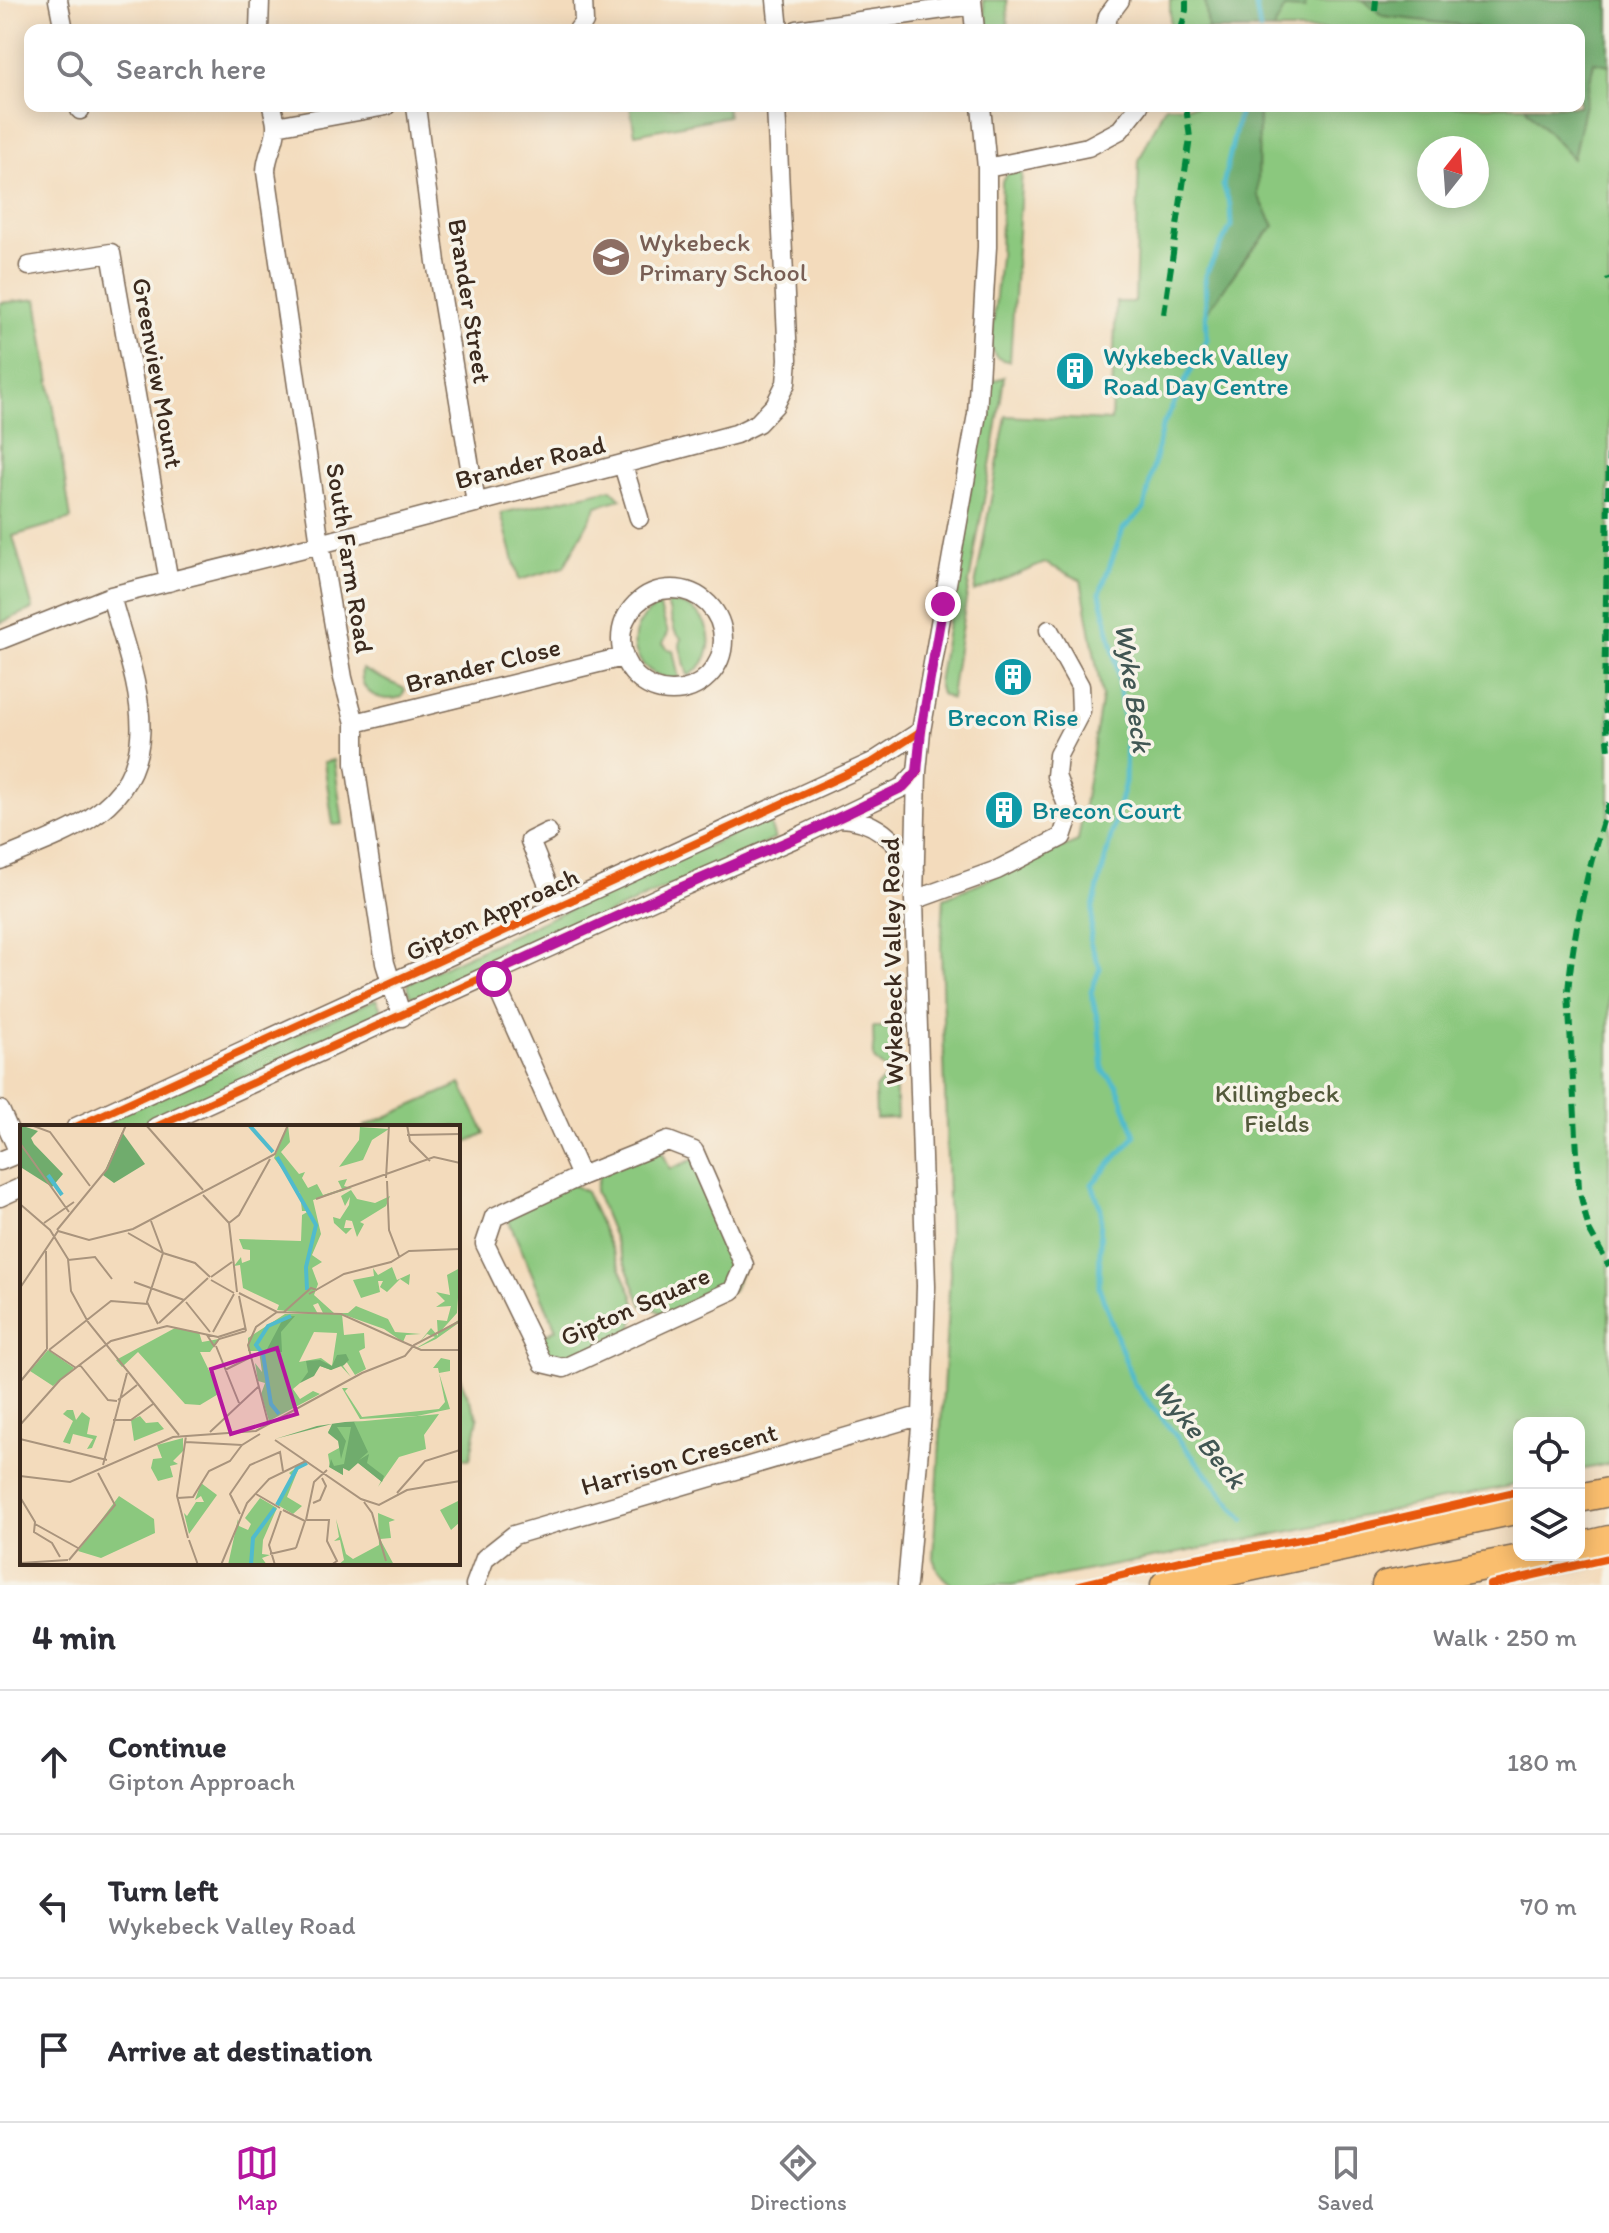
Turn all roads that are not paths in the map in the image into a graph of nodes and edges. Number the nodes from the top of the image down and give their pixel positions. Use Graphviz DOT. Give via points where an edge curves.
graph roads {
  1 [pos="58,0"];
  2 [pos="260,0"];
  3 [pos="583,0"];
  4 [pos="776,0"];
  5 [pos="1120,0"];
  6 [pos="972,3"];
  7 [pos="63,24"];
  8 [pos="259,24"];
  9 [pos="585,24"];
  10 [pos="778,24"];
  11 [pos="836,24"];
  12 [pos="974,24"];
  13 [pos="1106,24"];
  14 [pos="273,112"];
  15 [pos="353,112"];
  16 [pos="417,112"];
  17 [pos="776,112"];
  18 [pos="982,112"];
  19 [pos="1134,112"];
  20 [pos="276,126"];
  21 [pos="987,168"];
  22 [pos="29,266"];
  23 [pos="623,465"];
  24 [pos="476,503"];
  25 [pos="639,518"];
  26 [pos="320,544"];
  27 [pos="169,582"];
  28 [pos="111,596"];
  29 [pos="1049,630"];
  30 [pos="0,640"];
  31 [pos="623,657"];
  32 [pos="355,723"];
  33 [pos="921,731"];
  34 [pos="917,772"];
  35 [pos="836,818"];
  36 [pos="548,832"];
  37 [pos="0,860"];
  38 [pos="915,869"];
  39 [pos="914,900"];
  40 [pos="557,907"];
  41 [pos="491,974"];
  42 [pos="390,983"];
  43 [pos="402,1017"];
  44 [pos="0,1110"];
  45 [pos="80,1125"];
  46 [pos="160,1125"];
  47 [pos="20,1150"];
  48 [pos="20,1152"];
  49 [pos="0,1161"];
  50 [pos="581,1176"];
  51 [pos="20,1188"];
  52 [pos="0,1197"];
  53 [pos="922,1415"];
  54 [pos="1609,1492"];
  55 [pos="1585,1497"];
  56 [pos="1513,1510"];
  57 [pos="1609,1540"];
  58 [pos="1585,1546"];
  59 [pos="1513,1561"];
  60 [pos="910,1583"];
  61 [pos="475,1585"];
  62 [pos="1165,1585"];
  63 [pos="1386,1585"];
  1 -- 7 [label="street"];
  2 -- 8 [label="street"];
  3 -- 9 [label="street"];
  4 -- 10 [label="street"];
  5 -- 13 [label="street"];
  6 -- 11 [label="street"];
  6 -- 12 [label="street"];
  14 -- 20 [label="street, South Farm Road"];
  15 -- 20 [label="street"];
  16 -- 24 [label="street, Brander Street"];
  17 -- 23 [label="street, Brander Road" via="786,383 758,423"];
  18 -- 21 [label="street, Wykebeck Valley Road"];
  19 -- 21 [label="street" via="1120,130 1088,147"];
  20 -- 26 [label="street, South Farm Road" via="266,172"];
  21 -- 33 [label="street, Wykebeck Valley Road" via="986,300 977,414"];
  22 -- 27 [label="street, Greenview Mount" via="111,253"];
  23 -- 24 [label="street, Brander Road"];
  23 -- 25 [label="street"];
  24 -- 26 [label="street, Brander Road"];
  26 -- 27 [label="street, Brander Road"];
  26 -- 32 [label="street, South Farm Road"];
  27 -- 28 [label="street, Brander Road"];
  28 -- 30 [label="street, Brander Road"];
  28 -- 37 [label="street" via="142,714 141,746 131,775 113,801 88,820"];
  29 -- 39 [label="street" via="1080,686 1081,711 1058,755 1056,776 1070,813 1062,837 997,870"];
  31 -- 31 [label="street" via="623,623 644,596 678,589 695,594 719,619 723,636 718,661 703,682 687,690 656,690 642,683"];
  31 -- 32 [label="street, Brander Close"];
  32 -- 42 [label="street, South Farm Road" via="355,764"];
  33 -- 34 [label="street, Wykebeck Valley Road"];
  33 -- 40 [label="street, Gipton Approach" via="873,762"];
  34 -- 35 [label="street, Gipton Approach" via="903,787"];
  34 -- 38 [label="street, Wykebeck Valley Road"];
  35 -- 38 [label="street" via="878,828"];
  35 -- 41 [label="street, Gipton Approach"];
  36 -- 40 [label="street" via="530,841"];
  38 -- 39 [label="street, Wykebeck Valley Road"];
  39 -- 53 [label="street, Wykebeck Valley Road" via="926,1286"];
  40 -- 42 [label="street, Gipton Approach"];
  41 -- 43 [label="street, Gipton Approach"];
  41 -- 50 [label="street"];
  42 -- 43 [label="street, South Farm Road"];
  42 -- 45 [label="street, Gipton Approach"];
  43 -- 46 [label="street, Gipton Approach"];
  44 -- 47 [label="street"];
  48 -- 49 [label="street"];
  50 -- 50 [label="street, Gipton Square" via="668,1141 694,1151 744,1265 733,1290 564,1368 543,1363 485,1244 494,1217"];
  51 -- 52 [label="street"];
  53 -- 60 [label="street, Wykebeck Valley Road"];
  53 -- 61 [label="street, Harrison Crescent" via="514,1535 485,1558"];
  54 -- 55 [label="highway"];
  56 -- 62 [label="highway"];
  57 -- 58 [label="highway"];
  59 -- 63 [label="highway"];
}
